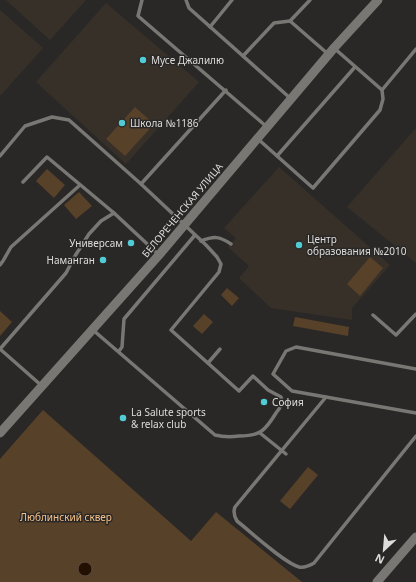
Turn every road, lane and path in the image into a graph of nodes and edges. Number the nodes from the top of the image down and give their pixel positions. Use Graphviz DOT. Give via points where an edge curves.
graph roads {
  1 [pos="142,0"];
  2 [pos="186,0"];
  3 [pos="232,0"];
  4 [pos="310,0"];
  5 [pos="378,0"];
  6 [pos="290,21"];
  7 [pos="210,27"];
  8 [pos="416,49"];
  9 [pos="331,51"];
  10 [pos="243,56"];
  11 [pos="355,67"];
  12 [pos="226,90"];
  13 [pos="382,90"];
  14 [pos="291,98"];
  15 [pos="267,127"];
  16 [pos="258,138"];
  17 [pos="0,156"];
  18 [pos="277,156"];
  19 [pos="23,182"];
  20 [pos="141,184"];
  21 [pos="80,185"];
  22 [pos="114,213"];
  23 [pos="184,225"];
  24 [pos="194,235"];
  25 [pos="201,241"];
  26 [pos="231,244"];
  27 [pos="159,255"];
  28 [pos="0,265"];
  29 [pos="416,314"];
  30 [pos="373,315"];
  31 [pos="92,330"];
  32 [pos="220,350"];
  33 [pos="119,351"];
  34 [pos="208,363"];
  35 [pos="416,369"];
  36 [pos="42,386"];
  37 [pos="326,397"];
  38 [pos="416,413"];
  39 [pos="0,433"];
  40 [pos="260,433"];
  41 [pos="416,436"];
  42 [pos="281,450"];
  43 [pos="286,454"];
  44 [pos="416,537"];
  45 [pos="377,582"];
  1 -- 12 [label="lane" via="138,16"];
  2 -- 7 [label="lane" via="189,8"];
  3 -- 7 [label="lane"];
  4 -- 6 [label="lane"];
  5 -- 9 [label="street, БЕЛОРЕЧЕНСКАЯ УЛИЦА"];
  6 -- 9 [label="lane"];
  6 -- 10 [label="lane" via="274,22"];
  7 -- 10 [label="lane"];
  8 -- 13 [label="lane"];
  9 -- 11 [label="lane"];
  9 -- 14 [label="street, БЕЛОРЕЧЕНСКАЯ УЛИЦА"];
  10 -- 14 [label="lane"];
  11 -- 13 [label="lane"];
  11 -- 18 [label="lane"];
  12 -- 15 [label="lane"];
  12 -- 20 [label="lane"];
  13 -- 18 [label="lane" via="380,110 313,188"];
  14 -- 15 [label="street, БЕЛОРЕЧЕНСКАЯ УЛИЦА"];
  15 -- 16 [label="street, БЕЛОРЕЧЕНСКАЯ УЛИЦА"];
  16 -- 18 [label="lane"];
  16 -- 23 [label="street, БЕЛОРЕЧЕНСКАЯ УЛИЦА"];
  17 -- 20 [label="lane" via="25,126 52,117 69,120"];
  19 -- 21 [label="lane" via="47,157"];
  20 -- 23 [label="lane"];
  21 -- 22 [label="lane"];
  21 -- 28 [label="lane" via="11,246"];
  22 -- 27 [label="lane"];
  22 -- 36 [label="lane" via="101,221 89,234 66,273 0,349"];
  23 -- 24 [label="lane"];
  23 -- 27 [label="street, БЕЛОРЕЧЕНСКАЯ УЛИЦА"];
  24 -- 25 [label="lane"];
  24 -- 33 [label="lane" via="124,319 122,347"];
  25 -- 26 [label="lane" via="213,237"];
  25 -- 34 [label="lane" via="217,257 221,270 171,330"];
  27 -- 31 [label="street, БЕЛОРЕЧЕНСКАЯ УЛИЦА"];
  29 -- 30 [label="lane" via="396,335"];
  31 -- 33 [label="lane"];
  31 -- 36 [label="street, БЕЛОРЕЧЕНСКАЯ УЛИЦА"];
  32 -- 34 [label="lane"];
  33 -- 40 [label="lane" via="215,435 251,436"];
  34 -- 40 [label="lane" via="239,390 253,376 268,390 281,397 282,405"];
  35 -- 37 [label="lane" via="296,347 286,351 274,374 292,391"];
  36 -- 39 [label="street, БЕЛОРЕЧЕНСКАЯ УЛИЦА"];
  37 -- 38 [label="lane"];
  37 -- 42 [label="lane"];
  40 -- 42 [label="lane"];
  41 -- 42 [label="lane" via="314,563 303,567 282,557 237,521 234,514 235,507"];
  42 -- 43 [label="lane"];
  44 -- 45 [label="street"];
}
